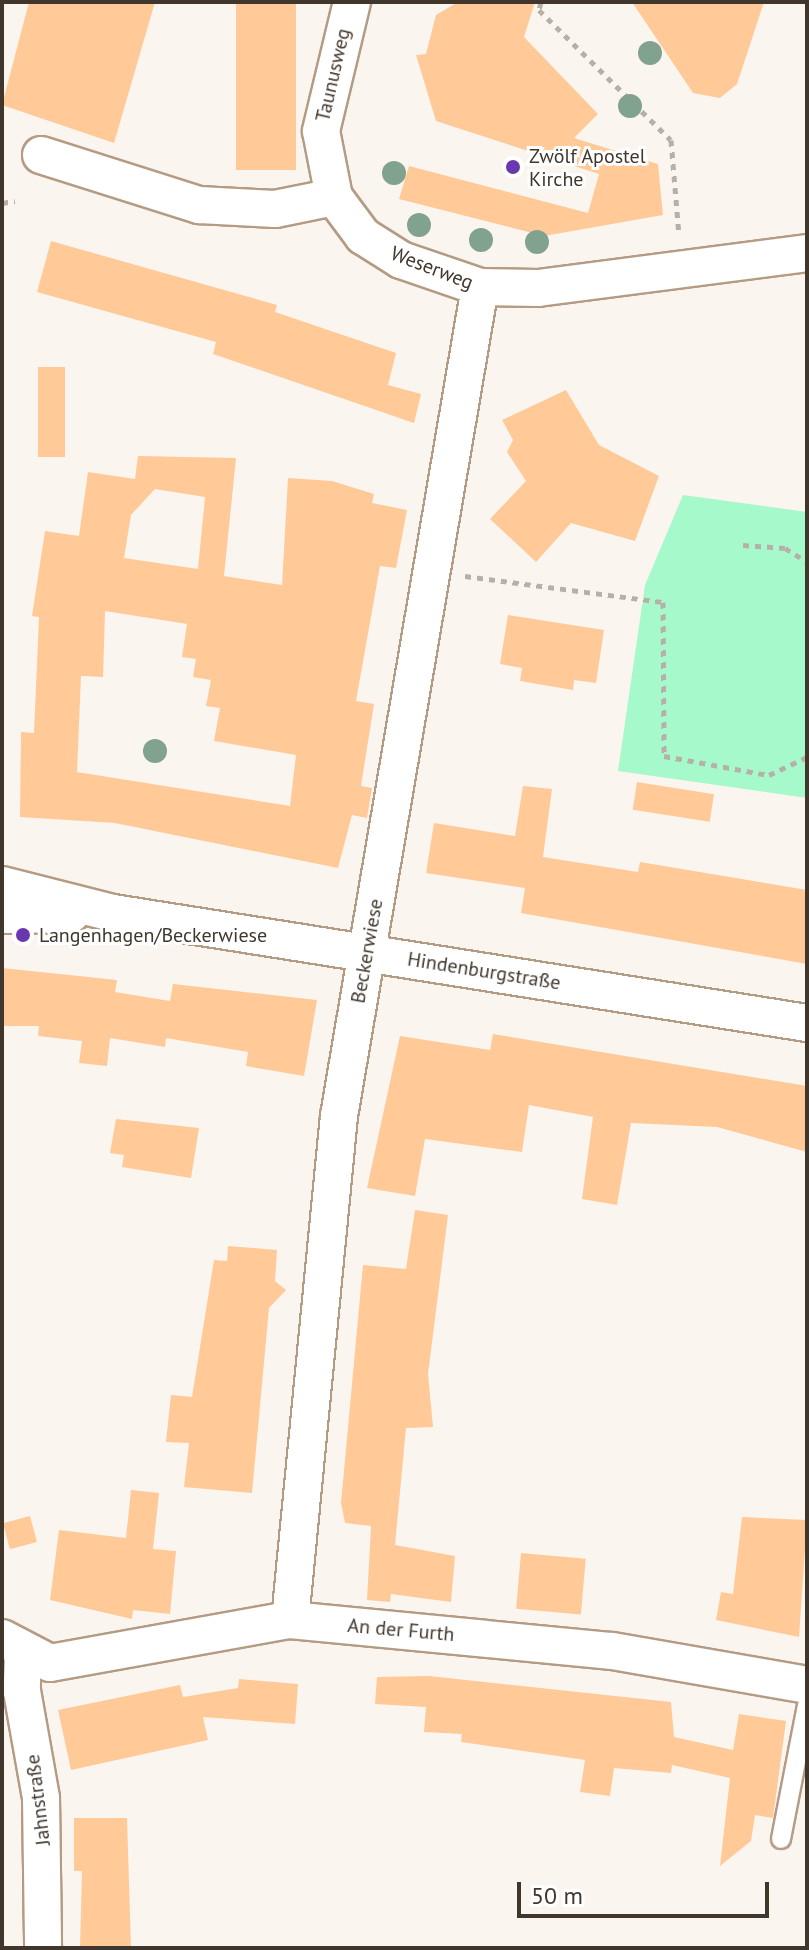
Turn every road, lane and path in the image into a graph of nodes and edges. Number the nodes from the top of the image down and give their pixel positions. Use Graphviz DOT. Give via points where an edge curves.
graph roads {
  1 [pos="352,2"];
  2 [pos="541,2"];
  3 [pos="41,155"];
  4 [pos="334,197"];
  5 [pos="15,201"];
  6 [pos="2,203"];
  7 [pos="807,253"];
  8 [pos="682,268"];
  9 [pos="480,287"];
  10 [pos="743,545"];
  11 [pos="807,562"];
  12 [pos="432,571"];
  13 [pos="807,757"];
  14 [pos="2,885"];
  15 [pos="113,913"];
  16 [pos="2,915"];
  17 [pos="367,952"];
  18 [pos="807,1023"];
  19 [pos="290,1620"];
  20 [pos="13,1646"];
  21 [pos="807,1685"];
  22 [pos="807,1705"];
  23 [pos="781,1839"];
  24 [pos="43,1948"];
  1 -- 4 [label="street, Taunusweg" via="321,131"];
  2 -- 8 [label="path" via="539,10 671,140"];
  3 -- 4 [label="street" via="199,205 275,209"];
  4 -- 9 [label="street, Weserweg" via="363,236 401,260"];
  5 -- 6 [label="path"];
  7 -- 8 [label="street, Weserweg"];
  8 -- 9 [label="street, Weserweg" via="538,288"];
  9 -- 12 [label="street, Beckerwiese"];
  10 -- 11 [label="path" via="785,548"];
  12 -- 13 [label="path" via="663,602 664,756 769,775"];
  12 -- 17 [label="street, Beckerwiese"];
  14 -- 15 [label="street, Hindenburgstraße"];
  15 -- 16 [label="street, Hindenburgstraße"];
  15 -- 17 [label="street, Hindenburgstraße"];
  17 -- 18 [label="street, Hindenburgstraße"];
  17 -- 19 [label="street, Beckerwiese" via="321,1253"];
  19 -- 20 [label="street, An der Furth" via="50,1663"];
  19 -- 21 [label="street, An der Furth" via="613,1651"];
  20 -- 24 [label="street, Jahnstraße" via="41,1798"];
  22 -- 23 [label="lane"];
}
